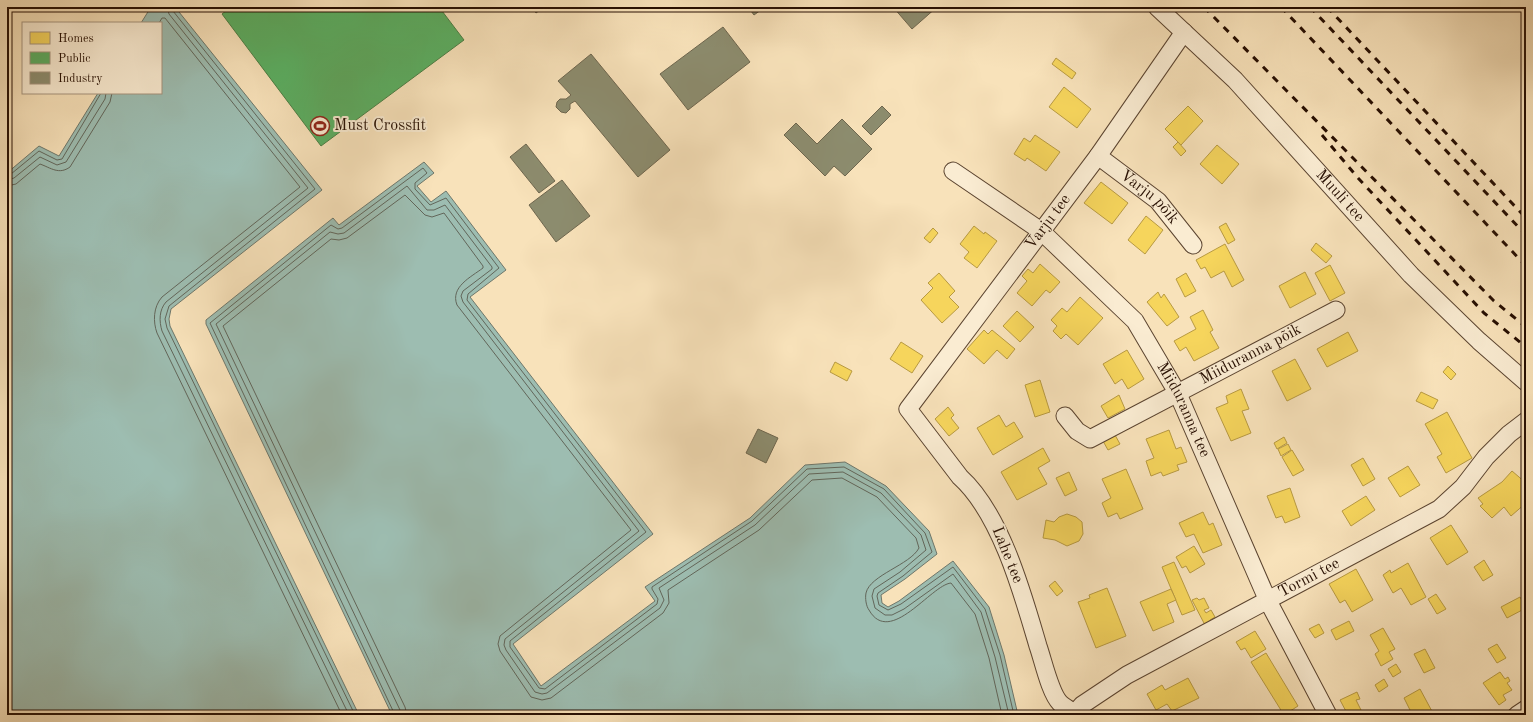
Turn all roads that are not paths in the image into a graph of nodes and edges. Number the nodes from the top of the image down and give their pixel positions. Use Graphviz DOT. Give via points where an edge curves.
graph roads {
  1 [pos="1157,7"];
  2 [pos="1184,32"];
  3 [pos="1098,156"];
  4 [pos="952,172"];
  5 [pos="1042,231"];
  6 [pos="1193,245"];
  7 [pos="1336,310"];
  8 [pos="1526,382"];
  9 [pos="1178,394"];
  10 [pos="908,409"];
  11 [pos="1065,416"];
  12 [pos="1526,421"];
  13 [pos="1268,601"];
  14 [pos="1526,709"];
  15 [pos="1075,714"];
  16 [pos="1328,715"];
  17 [pos="1517,715"];
  1 -- 2 [label="street, Muuli tee"];
  2 -- 3 [label="street, Varju tee"];
  2 -- 8 [label="street, Muuli tee" via="1235,80 1411,275"];
  3 -- 5 [label="street, Varju tee"];
  3 -- 6 [label="street, Varju põik" via="1158,201"];
  4 -- 5 [label="street, Miiduranna tee"];
  5 -- 9 [label="street, Miiduranna tee" via="1135,321"];
  5 -- 10 [label="street, Varju tee"];
  7 -- 9 [label="street, Miiduranna põik"];
  9 -- 11 [label="street, Miiduranna põik" via="1090,439 1077,431"];
  9 -- 13 [label="street, Miiduranna tee"];
  10 -- 15 [label="street, Lahe tee" via="992,518 1022,591 1049,679 1060,703"];
  12 -- 13 [label="street, Tormi tee" via="1509,434 1463,487 1439,509"];
  13 -- 15 [label="street, Tormi tee" via="1127,675 1082,705"];
  13 -- 16 [label="street, Miiduranna tee"];
  14 -- 17 [label="street"];
}
